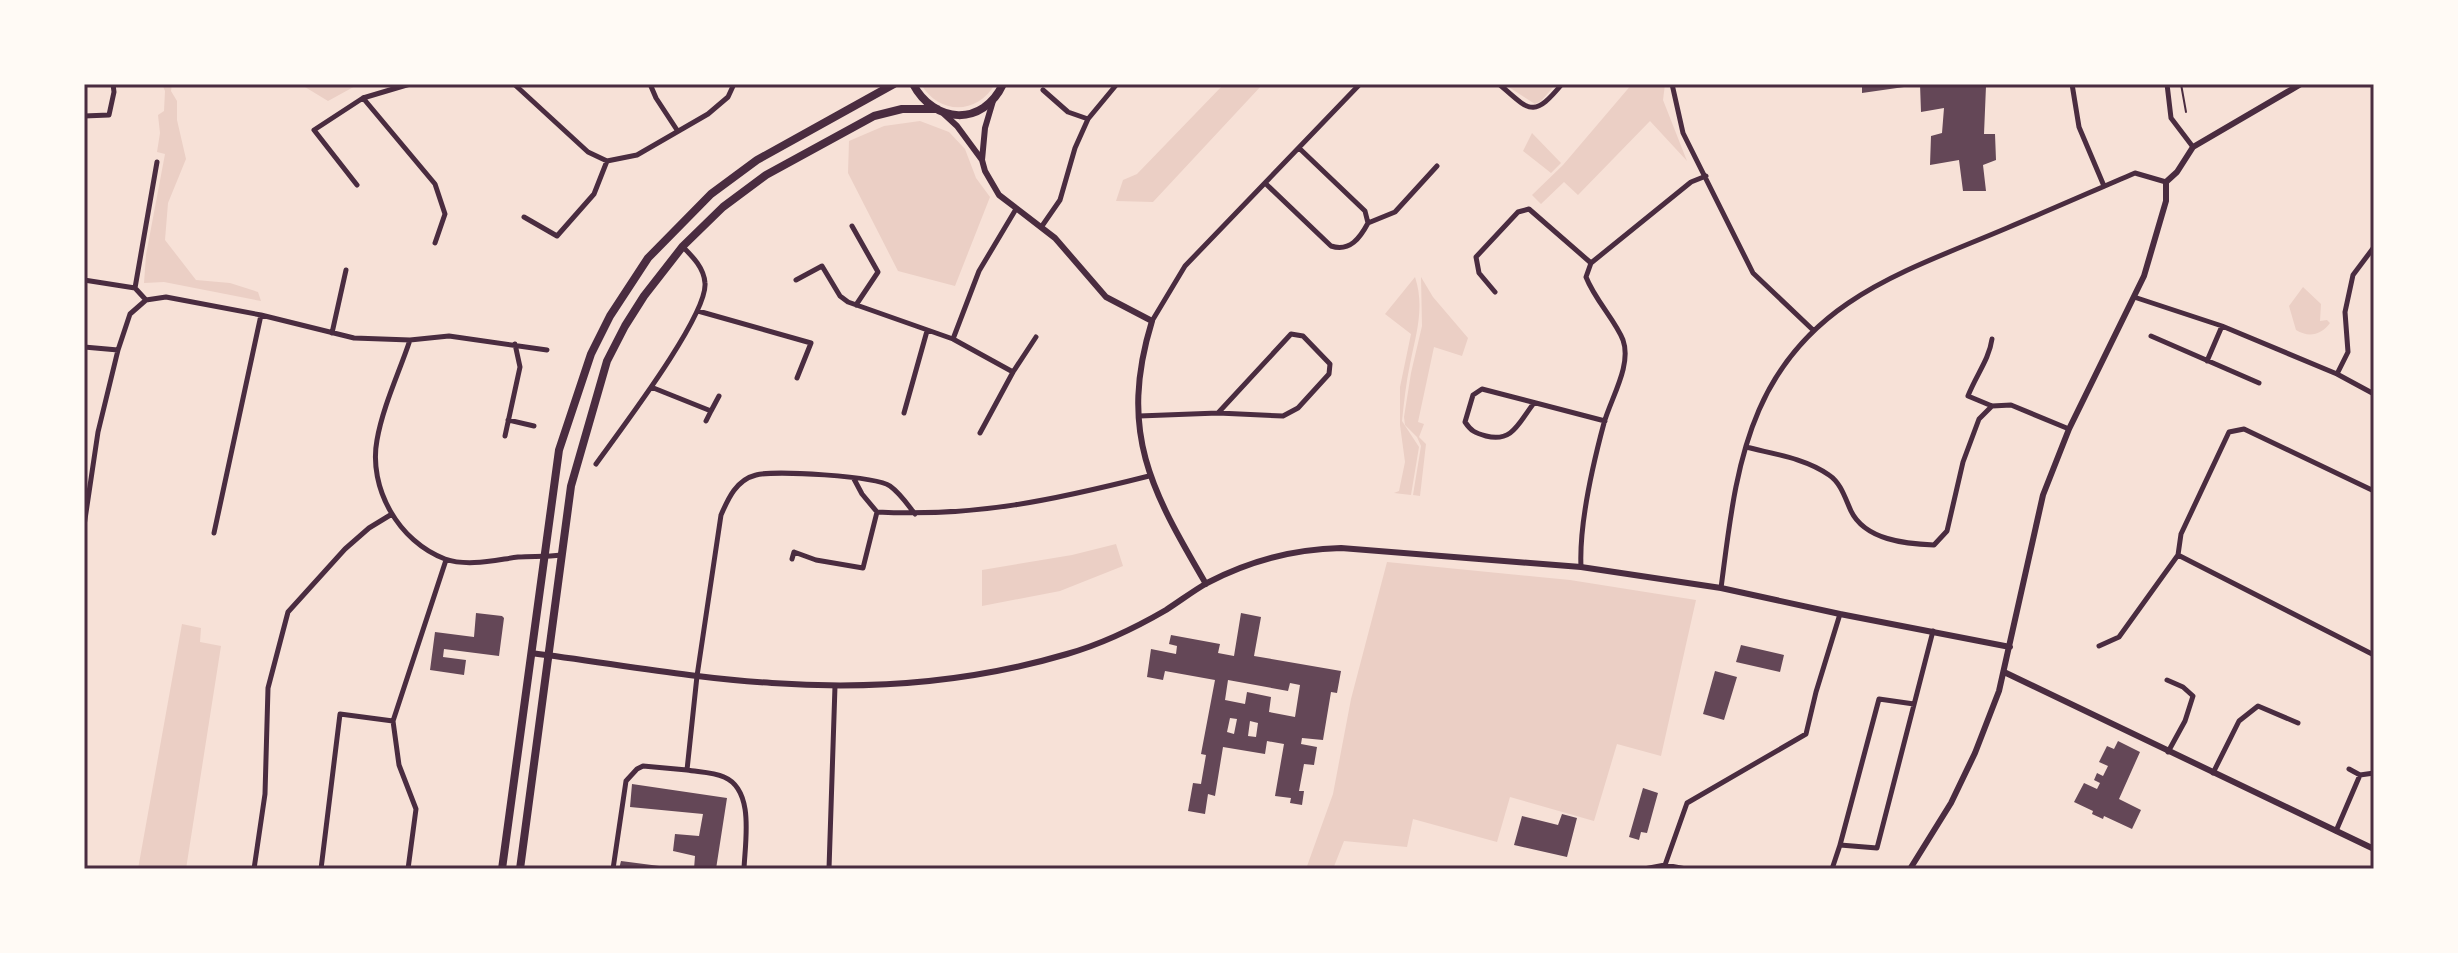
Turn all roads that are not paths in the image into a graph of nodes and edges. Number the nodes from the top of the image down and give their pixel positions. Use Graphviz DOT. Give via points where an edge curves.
graph roads {
  1 [pos="113,84"];
  2 [pos="410,84"];
  3 [pos="514,84"];
  4 [pos="650,84"];
  5 [pos="734,84"];
  6 [pos="894,84"];
  7 [pos="913,84"];
  8 [pos="1003,84"];
  9 [pos="1117,84"];
  10 [pos="1360,84"];
  11 [pos="1499,84"];
  12 [pos="1562,84"];
  13 [pos="1672,84"];
  14 [pos="2072,84"];
  15 [pos="2167,84"];
  16 [pos="2301,84"];
  17 [pos="1043,90"];
  18 [pos="363,98"];
  19 [pos="993,101"];
  20 [pos="939,110"];
  21 [pos="84,116"];
  22 [pos="1088,119"];
  23 [pos="677,130"];
  24 [pos="2193,147"];
  25 [pos="1299,148"];
  26 [pos="982,160"];
  27 [pos="607,161"];
  28 [pos="157,162"];
  29 [pos="1437,166"];
  30 [pos="1706,176"];
  31 [pos="2166,182"];
  32 [pos="1265,183"];
  33 [pos="357,185"];
  34 [pos="2104,186"];
  35 [pos="1016,209"];
  36 [pos="524,217"];
  37 [pos="1368,223"];
  38 [pos="852,226"];
  39 [pos="1042,226"];
  40 [pos="435,243"];
  41 [pos="683,246"];
  42 [pos="2374,247"];
  43 [pos="1591,263"];
  44 [pos="346,270"];
  45 [pos="84,280"];
  46 [pos="796,280"];
  47 [pos="135,288"];
  48 [pos="1495,292"];
  49 [pos="2134,297"];
  50 [pos="146,300"];
  51 [pos="856,305"];
  52 [pos="698,311"];
  53 [pos="261,315"];
  54 [pos="1152,321"];
  55 [pos="2222,326"];
  56 [pos="1813,330"];
  57 [pos="927,331"];
  58 [pos="332,333"];
  59 [pos="2151,336"];
  60 [pos="1036,337"];
  61 [pos="953,339"];
  62 [pos="1992,339"];
  63 [pos="410,340"];
  64 [pos="515,344"];
  65 [pos="84,347"];
  66 [pos="118,350"];
  67 [pos="547,350"];
  68 [pos="2207,361"];
  69 [pos="1013,372"];
  70 [pos="2337,374"];
  71 [pos="797,378"];
  72 [pos="2259,383"];
  73 [pos="651,387"];
  74 [pos="2374,394"];
  75 [pos="719,396"];
  76 [pos="1534,403"];
  77 [pos="1992,406"];
  78 [pos="711,411"];
  79 [pos="904,413"];
  80 [pos="1218,413"];
  81 [pos="1138,416"];
  82 [pos="508,420"];
  83 [pos="706,421"];
  84 [pos="1605,421"];
  85 [pos="534,426"];
  86 [pos="2069,429"];
  87 [pos="980,433"];
  88 [pos="505,436"];
  89 [pos="1746,447"];
  90 [pos="596,464"];
  91 [pos="1149,476"];
  92 [pos="853,478"];
  93 [pos="2374,491"];
  94 [pos="877,512"];
  95 [pos="392,514"];
  96 [pos="915,514"];
  97 [pos="84,526"];
  98 [pos="214,533"];
  99 [pos="562,555"];
  100 [pos="2178,555"];
  101 [pos="543,558"];
  102 [pos="792,559"];
  103 [pos="446,560"];
  104 [pos="1581,567"];
  105 [pos="1206,584"];
  106 [pos="1721,588"];
  107 [pos="1840,614"];
  108 [pos="1933,631"];
  109 [pos="2099,646"];
  110 [pos="2010,647"];
  111 [pos="530,653"];
  112 [pos="549,655"];
  113 [pos="2374,655"];
  114 [pos="2004,672"];
  115 [pos="697,676"];
  116 [pos="2167,680"];
  117 [pos="835,686"];
  118 [pos="1914,704"];
  119 [pos="393,721"];
  120 [pos="2298,723"];
  121 [pos="2168,752"];
  122 [pos="2349,769"];
  123 [pos="687,770"];
  124 [pos="2213,773"];
  125 [pos="2374,773"];
  126 [pos="2360,775"];
  127 [pos="2336,832"];
  128 [pos="1840,845"];
  129 [pos="2374,849"];
  130 [pos="1665,865"];
  131 [pos="254,869"];
  132 [pos="321,869"];
  133 [pos="408,869"];
  134 [pos="502,869"];
  135 [pos="520,869"];
  136 [pos="613,869"];
  137 [pos="744,869"];
  138 [pos="829,869"];
  139 [pos="1644,869"];
  140 [pos="1686,869"];
  141 [pos="1832,869"];
  142 [pos="1910,869"];
  1 -- 21 [label="street" via="109,115"];
  2 -- 18 [label="street"];
  3 -- 27 [label="street" via="588,152"];
  4 -- 23 [label="street"];
  5 -- 23 [label="street" via="708,114"];
  6 -- 101 [label="main road" via="732,176 668,235 630,283 591,354 573,403 559,450"];
  7 -- 20 [label="main road" via="924,102"];
  8 -- 19 [label="main road"];
  9 -- 22 [label="street"];
  10 -- 25 [label="street"];
  11 -- 12 [label="street" via="1533,108 1547,102"];
  13 -- 30 [label="street" via="1683,133"];
  14 -- 34 [label="street" via="2079,127"];
  15 -- 24 [label="street" via="2171,118"];
  16 -- 24 [label="street"];
  17 -- 22 [label="street" via="1068,112"];
  18 -- 33 [label="street" via="314,130"];
  18 -- 40 [label="street" via="435,184 445,214"];
  19 -- 20 [label="main road" via="965,115"];
  19 -- 26 [label="street"];
  20 -- 26 [label="street"];
  20 -- 41 [label="main road" via="888,112 810,149 742,192"];
  22 -- 39 [label="street" via="1060,200"];
  23 -- 27 [label="street" via="637,155"];
  24 -- 31 [label="street"];
  25 -- 32 [label="street"];
  25 -- 37 [label="street" via="1365,211"];
  26 -- 35 [label="street" via="999,195"];
  27 -- 36 [label="street" via="594,194 557,236"];
  28 -- 47 [label="street"];
  29 -- 37 [label="street" via="1395,212"];
  30 -- 43 [label="street" via="1691,182"];
  30 -- 56 [label="street" via="1753,273"];
  31 -- 34 [label="street" via="2135,173"];
  31 -- 49 [label="street" via="2166,201"];
  32 -- 37 [label="street" via="1331,246 1352,245"];
  32 -- 54 [label="street" via="1185,266"];
  34 -- 56 [label="street" via="1916,265 1845,303"];
  35 -- 39 [label="street"];
  35 -- 61 [label="street" via="979,271"];
  38 -- 51 [label="street" via="878,272"];
  39 -- 54 [label="street" via="1106,297"];
  41 -- 52 [label="street" via="704,274 706,287"];
  41 -- 99 [label="main road" via="644,296 607,361 576,460"];
  42 -- 70 [label="street" via="2353,275 2345,312 2348,352"];
  43 -- 48 [label="street" via="1529,209 1518,212 1476,257 1479,273"];
  43 -- 84 [label="street" via="1586,277 1623,340 1625,360"];
  44 -- 58 [label="street"];
  45 -- 47 [label="street"];
  46 -- 51 [label="street" via="822,266 840,296"];
  47 -- 50 [label="street"];
  49 -- 55 [label="street"];
  49 -- 86 [label="street"];
  50 -- 53 [label="street" via="166,297"];
  50 -- 66 [label="street" via="130,314"];
  51 -- 57 [label="street"];
  52 -- 71 [label="street" via="811,343"];
  52 -- 73 [label="street"];
  53 -- 58 [label="street"];
  53 -- 98 [label="street"];
  54 -- 81 [label="street" via="1139,372"];
  55 -- 68 [label="street"];
  55 -- 70 [label="street"];
  56 -- 89 [label="street" via="1781,370"];
  57 -- 61 [label="street"];
  57 -- 79 [label="street"];
  58 -- 63 [label="street"];
  59 -- 68 [label="street"];
  60 -- 69 [label="street"];
  61 -- 69 [label="street"];
  62 -- 77 [label="street" via="1990,356 1968,396"];
  63 -- 64 [label="street" via="449,336"];
  63 -- 95 [label="street" via="377,441 379,484"];
  64 -- 67 [label="street"];
  64 -- 82 [label="street" via="520,367"];
  65 -- 66 [label="street"];
  66 -- 97 [label="street" via="98,432"];
  68 -- 72 [label="street"];
  69 -- 87 [label="street"];
  70 -- 74 [label="street"];
  73 -- 78 [label="street"];
  73 -- 90 [label="street"];
  75 -- 78 [label="street"];
  76 -- 76 [label="street" via="1482,389 1473,395 1465,422 1475,433 1499,439 1509,435"];
  76 -- 84 [label="street"];
  77 -- 86 [label="street" via="2011,405"];
  77 -- 89 [label="street" via="1979,419 1947,531 1934,545 1904,544 1861,527 1832,476 1811,464"];
  78 -- 83 [label="street"];
  80 -- 80 [label="street" via="1291,413 1329,374 1330,364 1300,334 1287,336"];
  80 -- 81 [label="street"];
  81 -- 91 [label="street"];
  82 -- 85 [label="street"];
  82 -- 88 [label="street"];
  84 -- 104 [label="street" via="1591,477"];
  86 -- 110 [label="street" via="2043,495"];
  89 -- 106 [label="street"];
  91 -- 96 [label="street" via="1009,508"];
  91 -- 105 [label="street"];
  92 -- 94 [label="street"];
  92 -- 96 [label="street" via="892,487"];
  92 -- 115 [label="street" via="755,475 730,494 721,515"];
  93 -- 100 [label="street" via="2244,429 2229,432 2181,534"];
  94 -- 96 [label="street"];
  94 -- 102 [label="street" via="863,568 794,552"];
  95 -- 103 [label="street" via="416,541"];
  95 -- 131 [label="street" via="345,549 288,612 268,688 265,794"];
  99 -- 101 [label="street"];
  99 -- 112 [label="main road"];
  100 -- 109 [label="street" via="2119,637"];
  100 -- 113 [label="street"];
  101 -- 103 [label="street"];
  101 -- 111 [label="main road"];
  103 -- 119 [label="street"];
  104 -- 105 [label="street" via="1324,548 1278,555"];
  104 -- 106 [label="street"];
  105 -- 117 [label="street" via="1134,628 1056,657 945,679"];
  106 -- 107 [label="street"];
  107 -- 108 [label="street"];
  107 -- 130 [label="street" via="1806,734 1687,803"];
  108 -- 110 [label="street"];
  108 -- 118 [label="street"];
  110 -- 114 [label="street"];
  111 -- 112 [label="street"];
  111 -- 134 [label="main road"];
  112 -- 115 [label="street"];
  112 -- 135 [label="main road"];
  114 -- 121 [label="street"];
  114 -- 142 [label="street" via="1975,753"];
  115 -- 117 [label="street"];
  115 -- 123 [label="street"];
  116 -- 121 [label="street" via="2193,696"];
  117 -- 138 [label="street"];
  118 -- 128 [label="street" via="1877,848"];
  118 -- 128 [label="street" via="1879,699"];
  119 -- 132 [label="street" via="340,714"];
  119 -- 133 [label="street" via="399,765 416,809"];
  120 -- 124 [label="street" via="2258,706 2239,721"];
  121 -- 124 [label="street"];
  122 -- 126 [label="street"];
  123 -- 136 [label="street" via="643,766 626,781"];
  123 -- 137 [label="street" via="724,777 742,793"];
  124 -- 127 [label="street"];
  125 -- 126 [label="street"];
  126 -- 127 [label="street"];
  127 -- 129 [label="street"];
  128 -- 141 [label="street"];
  130 -- 139 [label="street"];
  130 -- 140 [label="street"];
}
